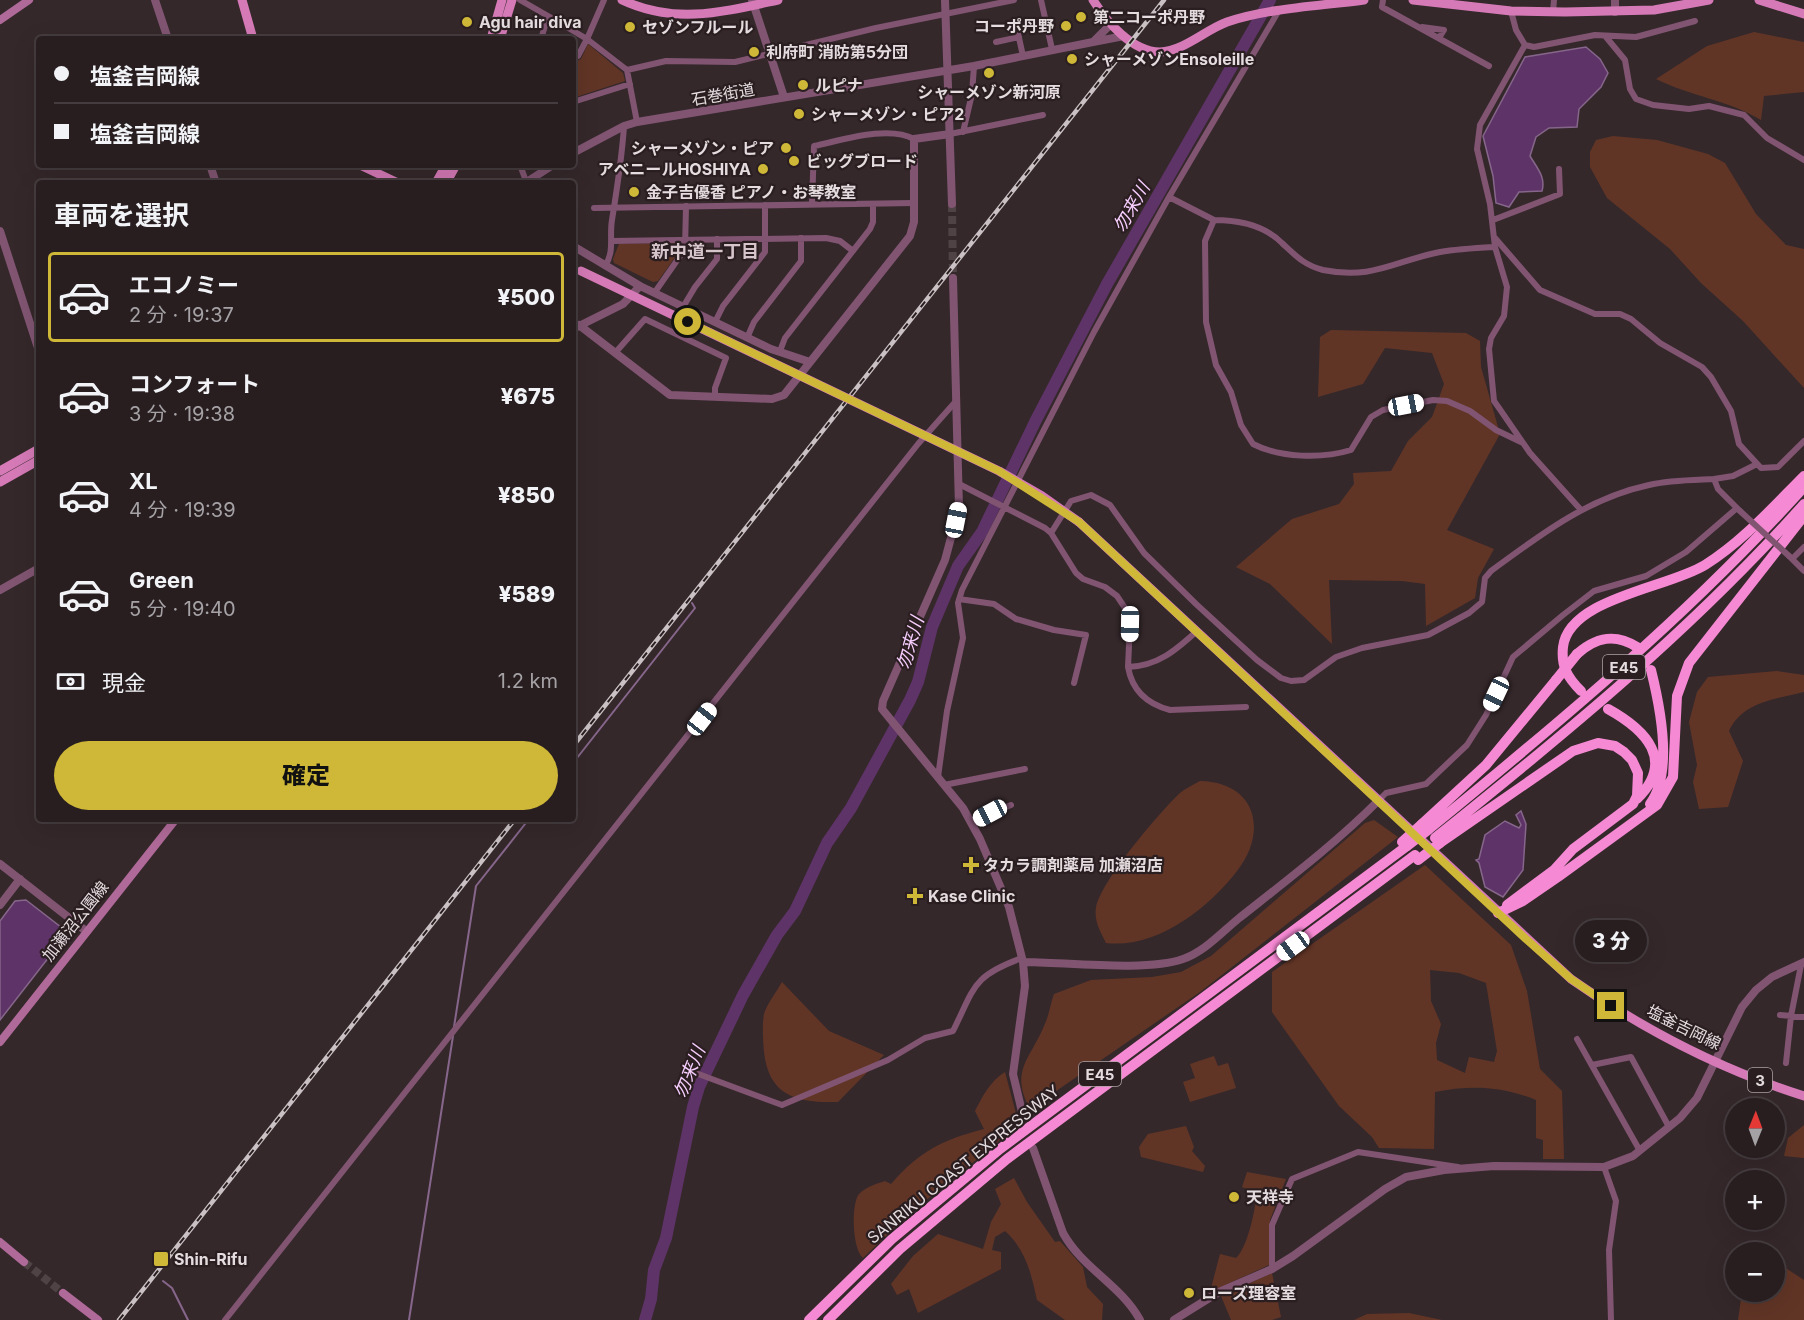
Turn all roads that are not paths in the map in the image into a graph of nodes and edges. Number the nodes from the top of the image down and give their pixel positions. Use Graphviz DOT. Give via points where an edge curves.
graph roads {
  1 [pos="29,0"];
  2 [pos="155,0"];
  3 [pos="242,0"];
  4 [pos="502,0"];
  5 [pos="512,0"];
  6 [pos="520,0"];
  7 [pos="604,0"];
  8 [pos="622,0"];
  9 [pos="778,0"];
  10 [pos="945,0"];
  11 [pos="1014,0"];
  12 [pos="1041,0"];
  13 [pos="1093,0"];
  14 [pos="1364,0"];
  15 [pos="1383,0"];
  16 [pos="1413,0"];
  17 [pos="1554,0"];
  18 [pos="1615,0"];
  19 [pos="1709,0"];
  20 [pos="1761,0"];
  21 [pos="1342,1"];
  22 [pos="1443,2"];
  23 [pos="753,3"];
  24 [pos="1490,4"];
  25 [pos="1511,11"];
  26 [pos="1553,12"];
  27 [pos="1615,12"];
  28 [pos="1276,13"];
  29 [pos="1804,14"];
  30 [pos="945,15"];
  31 [pos="548,16"];
  32 [pos="1,18"];
  33 [pos="1015,20"];
  34 [pos="1695,21"];
  35 [pos="1111,24"];
  36 [pos="167,36"];
  37 [pos="252,36"];
  38 [pos="492,36"];
  39 [pos="501,36"];
  40 [pos="542,36"];
  41 [pos="1124,36"];
  42 [pos="1019,37"];
  43 [pos="1606,38"];
  44 [pos="587,39"];
  45 [pos="996,42"];
  46 [pos="1093,42"];
  47 [pos="1526,45"];
  48 [pos="1052,50"];
  49 [pos="770,54"];
  50 [pos="1023,56"];
  51 [pos="576,57"];
  52 [pos="974,66"];
  53 [pos="1489,66"];
  54 [pos="627,70"];
  55 [pos="947,70"];
  56 [pos="630,84"];
  57 [pos="784,97"];
  58 [pos="576,101"];
  59 [pos="1042,115"];
  60 [pos="637,122"];
  61 [pos="624,126"];
  62 [pos="963,132"];
  63 [pos="950,134"];
  64 [pos="914,139"];
  65 [pos="576,151"];
  66 [pos="1804,160"];
  67 [pos="366,168"];
  68 [pos="548,168"];
  69 [pos="1559,169"];
  70 [pos="392,180"];
  71 [pos="528,180"];
  72 [pos="1169,197"];
  73 [pos="914,203"];
  74 [pos="812,204"];
  75 [pos="873,204"];
  76 [pos="952,204"];
  77 [pos="765,205"];
  78 [pos="686,206"];
  79 [pos="615,207"];
  80 [pos="594,208"];
  81 [pos="1214,220"];
  82 [pos="1492,220"];
  83 [pos="0,231"];
  84 [pos="765,238"];
  85 [pos="801,238"];
  86 [pos="1494,238"];
  87 [pos="717,239"];
  88 [pos="685,240"];
  89 [pos="612,241"];
  90 [pos="1495,247"];
  91 [pos="576,248"];
  92 [pos="854,251"];
  93 [pos="605,266"];
  94 [pos="577,269"];
  95 [pos="953,278"];
  96 [pos="640,286"];
  97 [pos="655,292"];
  98 [pos="683,307"];
  99 [pos="716,322"];
  100 [pos="576,327"];
  101 [pos="747,338"];
  102 [pos="36,342"];
  103 [pos="780,351"];
  104 [pos="615,354"];
  105 [pos="810,362"];
  106 [pos="715,397"];
  107 [pos="957,400"];
  108 [pos="1804,441"];
  109 [pos="1523,443"];
  110 [pos="36,451"];
  111 [pos="36,462"];
  112 [pos="1756,464"];
  113 [pos="0,471"];
  114 [pos="1804,476"];
  115 [pos="1714,479"];
  116 [pos="0,482"];
  117 [pos="959,484"];
  118 [pos="1804,487"];
  119 [pos="1804,504"];
  120 [pos="1005,507"];
  121 [pos="1738,509"];
  122 [pos="1581,510"];
  123 [pos="1804,516"];
  124 [pos="1051,533"];
  125 [pos="1804,547"];
  126 [pos="1791,557"];
  127 [pos="36,570"];
  128 [pos="1804,570"];
  129 [pos="0,590"];
  130 [pos="958,599"];
  131 [pos="1197,631"];
  132 [pos="1637,647"];
  133 [pos="1128,667"];
  134 [pos="1652,670"];
  135 [pos="1074,683"];
  136 [pos="1581,691"];
  137 [pos="1245,707"];
  138 [pos="1608,709"];
  139 [pos="1025,769"];
  140 [pos="938,777"];
  141 [pos="944,785"];
  142 [pos="1378,801"];
  143 [pos="1633,804"];
  144 [pos="1011,805"];
  145 [pos="1642,815"];
  146 [pos="174,822"];
  147 [pos="972,822"];
  148 [pos="1431,834"];
  149 [pos="1411,851"];
  150 [pos="0,864"];
  151 [pos="20,879"];
  152 [pos="1343,901"];
  153 [pos="0,905"];
  154 [pos="1498,913"];
  155 [pos="86,931"];
  156 [pos="1023,960"];
  157 [pos="1802,964"];
  158 [pos="1780,1015"];
  159 [pos="1791,1016"];
  160 [pos="1804,1017"];
  161 [pos="1577,1039"];
  162 [pos="0,1042"];
  163 [pos="1718,1061"];
  164 [pos="1786,1063"];
  165 [pos="1592,1065"];
  166 [pos="693,1072"];
  167 [pos="1804,1096"];
  168 [pos="1023,1116"];
  169 [pos="1669,1127"];
  170 [pos="1033,1149"];
  171 [pos="1640,1151"];
  172 [pos="1604,1167"];
  173 [pos="1466,1168"];
  174 [pos="0,1242"];
  175 [pos="24,1262"];
  176 [pos="1272,1269"];
  177 [pos="63,1293"];
  178 [pos="98,1320"];
  179 [pos="225,1320"];
  180 [pos="809,1320"];
  181 [pos="829,1320"];
  182 [pos="1140,1320"];
  183 [pos="1174,1320"];
  184 [pos="1611,1320"];
  1 -- 32 [label="main road"];
  2 -- 36 [label="street"];
  3 -- 37 [label="main road"];
  4 -- 38 [label="main road"];
  5 -- 39 [label="main road"];
  6 -- 31 [label="street"];
  7 -- 44 [label="street"];
  8 -- 23 [label="main road" via="641,9 693,16"];
  9 -- 23 [label="main road"];
  10 -- 30 [label="street"];
  11 -- 30 [label="street"];
  12 -- 48 [label="street"];
  13 -- 35 [label="main road"];
  14 -- 21 [label="main road"];
  15 -- 53 [label="street" via="1382,7"];
  16 -- 22 [label="main road"];
  17 -- 26 [label="street"];
  18 -- 27 [label="street"];
  19 -- 27 [label="main road" via="1676,8"];
  20 -- 29 [label="main road"];
  21 -- 28 [label="main road"];
  22 -- 24 [label="main road"];
  23 -- 49 [label="street, 石巻街道"];
  24 -- 25 [label="main road"];
  25 -- 26 [label="main road"];
  25 -- 47 [label="street" via="1516,30"];
  26 -- 27 [label="main road"];
  28 -- 41 [label="main road" via="1217,26 1159,52 1144,49"];
  28 -- 72 [label="street"];
  30 -- 49 [label="street"];
  30 -- 55 [label="street"];
  31 -- 40 [label="street"];
  31 -- 44 [label="street"];
  33 -- 42 [label="street"];
  34 -- 43 [label="street" via="1636,37"];
  35 -- 41 [label="main road"];
  35 -- 46 [label="street"];
  41 -- 46 [label="street"];
  42 -- 45 [label="street"];
  42 -- 50 [label="street"];
  43 -- 47 [label="street" via="1595,35 1534,47"];
  43 -- 66 [label="street" via="1625,60 1630,89 1636,99 1689,110 1709,106 1744,116 1767,138"];
  44 -- 51 [label="street"];
  44 -- 54 [label="street"];
  46 -- 48 [label="street"];
  47 -- 82 [label="street" via="1477,137"];
  48 -- 50 [label="street"];
  49 -- 54 [label="street" via="735,62 666,61"];
  49 -- 57 [label="street, 石巻街道"];
  50 -- 52 [label="street"];
  52 -- 55 [label="street"];
  52 -- 62 [label="street"];
  54 -- 56 [label="street"];
  55 -- 57 [label="street"];
  55 -- 63 [label="street"];
  56 -- 58 [label="street"];
  56 -- 60 [label="street"];
  57 -- 60 [label="street, 石巻街道"];
  59 -- 62 [label="street"];
  60 -- 61 [label="street, 石巻街道"];
  61 -- 65 [label="street, 石巻街道"];
  61 -- 79 [label="street"];
  62 -- 63 [label="street"];
  63 -- 64 [label="street"];
  63 -- 76 [label="street"];
  64 -- 73 [label="street"];
  64 -- 74 [label="street" via="888,132 814,146"];
  67 -- 70 [label="main road"];
  68 -- 71 [label="street"];
  69 -- 82 [label="street" via="1560,194"];
  72 -- 81 [label="street"];
  72 -- 120 [label="street" via="1094,332"];
  73 -- 75 [label="street"];
  73 -- 105 [label="street" via="910,236"];
  74 -- 75 [label="street"];
  74 -- 77 [label="street"];
  75 -- 92 [label="street" via="873,222"];
  77 -- 78 [label="street"];
  77 -- 84 [label="street"];
  78 -- 79 [label="street"];
  78 -- 88 [label="street"];
  79 -- 80 [label="street"];
  79 -- 89 [label="street"];
  81 -- 90 [label="street" via="1254,225 1312,267 1352,275 1440,252"];
  81 -- 109 [label="street" via="1205,241 1206,322 1216,365 1253,444 1284,453 1338,454 1350,450 1371,417 1383,410 1434,400 1470,411"];
  82 -- 86 [label="street"];
  83 -- 102 [label="street"];
  84 -- 85 [label="street"];
  84 -- 87 [label="street"];
  84 -- 99 [label="street" via="765,252 723,306"];
  85 -- 92 [label="street" via="834,239"];
  85 -- 101 [label="street" via="801,261 754,322"];
  86 -- 90 [label="street"];
  86 -- 112 [label="street" via="1540,290 1595,314 1620,314 1631,319 1660,343 1702,367 1731,411 1738,444"];
  87 -- 88 [label="street"];
  87 -- 98 [label="street" via="717,259"];
  88 -- 89 [label="street"];
  88 -- 97 [label="street" via="685,249"];
  89 -- 93 [label="street" via="611,258"];
  90 -- 109 [label="street" via="1506,277 1507,303 1491,338 1494,401"];
  91 -- 93 [label="street"];
  92 -- 103 [label="street" via="785,338"];
  93 -- 96 [label="street"];
  94 -- 131 [label="main road, 塩釜吉岡線 / 3, bridge" via="999,471 1079,522"];
  95 -- 107 [label="street"];
  96 -- 97 [label="street"];
  96 -- 100 [label="street" via="623,304"];
  97 -- 98 [label="street"];
  98 -- 99 [label="street"];
  99 -- 101 [label="street"];
  100 -- 104 [label="street"];
  101 -- 103 [label="street"];
  103 -- 105 [label="street"];
  104 -- 106 [label="street" via="670,395"];
  104 -- 106 [label="street" via="645,319 726,358"];
  105 -- 106 [label="street" via="779,398"];
  107 -- 117 [label="street"];
  107 -- 179 [label="street" via="918,444"];
  108 -- 112 [label="street" via="1778,467 1761,468"];
  109 -- 122 [label="street"];
  110 -- 113 [label="main road"];
  111 -- 116 [label="main road"];
  112 -- 115 [label="street" via="1733,476"];
  114 -- 136 [label="highway" via="1705,565 1673,581 1606,602 1578,620 1567,634 1563,653 1566,674"];
  115 -- 121 [label="street" via="1718,489"];
  115 -- 122 [label="street" via="1646,485"];
  117 -- 120 [label="street"];
  117 -- 140 [label="street" via="954,532 945,560 882,701 885,716"];
  118 -- 148 [label="highway, E45" via="1717,578 1618,672"];
  119 -- 148 [label="highway, E45" via="1732,580 1612,694"];
  120 -- 124 [label="street"];
  120 -- 130 [label="street"];
  121 -- 126 [label="street, bridge"];
  121 -- 142 [label="street" via="1686,552 1646,576 1594,591 1563,615 1513,657 1467,745 1426,784 1386,793"];
  122 -- 124 [label="street" via="1491,571 1485,578 1482,602 1469,613 1428,635 1336,657 1304,680 1291,681 1257,660 1196,604 1144,553 1103,499 1091,495 1071,501"];
  123 -- 145 [label="highway" via="1689,663 1677,696 1673,777 1657,805"];
  124 -- 133 [label="street" via="1076,573 1105,587 1125,608 1130,624"];
  125 -- 126 [label="street"];
  126 -- 128 [label="street"];
  127 -- 129 [label="street"];
  130 -- 135 [label="street" via="994,604 1016,619 1086,635"];
  130 -- 140 [label="street" via="963,638"];
  131 -- 133 [label="street" via="1160,661"];
  131 -- 142 [label="main road, 塩釜吉岡線 / 3"];
  132 -- 148 [label="highway, bridge" via="1621,639 1604,638 1577,654"];
  133 -- 137 [label="street" via="1137,691 1159,707"];
  134 -- 145 [label="highway" via="1661,724 1662,772 1654,800"];
  138 -- 143 [label="highway" via="1639,729 1654,752 1654,776"];
  139 -- 141 [label="street"];
  140 -- 141 [label="street"];
  141 -- 147 [label="street"];
  142 -- 154 [label="main road, 塩釜吉岡線 / 3"];
  142 -- 156 [label="street" via="1294,875 1206,946 1184,959 1162,963"];
  143 -- 148 [label="highway" via="1639,787 1632,760 1615,746 1598,743 1586,745"];
  143 -- 154 [label="highway"];
  144 -- 147 [label="street"];
  145 -- 154 [label="highway" via="1523,901"];
  146 -- 155 [label="main road, 加瀬沼公園線"];
  147 -- 156 [label="street" via="1009,907"];
  148 -- 149 [label="highway, bridge"];
  148 -- 149 [label="highway, bridge"];
  149 -- 152 [label="highway"];
  149 -- 152 [label="highway"];
  150 -- 151 [label="street"];
  151 -- 153 [label="street"];
  151 -- 155 [label="street"];
  152 -- 180 [label="highway, SANRIKU COAST EXPRESSWAY / E45" via="991,1156 892,1239"];
  152 -- 181 [label="highway, SANRIKU COAST EXPRESSWAY / E45" via="1007,1159 917,1234"];
  154 -- 163 [label="main road, 塩釜吉岡線 / 3" via="1571,979 1598,998"];
  155 -- 162 [label="main road, 加瀬沼公園線"];
  156 -- 166 [label="street" via="998,967 973,988 953,1031 925,1038 888,1060 782,1105"];
  156 -- 168 [label="street" via="1025,1002 1013,1074"];
  157 -- 159 [label="street"];
  157 -- 163 [label="street" via="1772,976 1756,990 1742,1007"];
  158 -- 159 [label="street"];
  159 -- 160 [label="street"];
  159 -- 164 [label="street"];
  161 -- 165 [label="street"];
  163 -- 167 [label="main road, 塩釜吉岡線 / 3"];
  163 -- 169 [label="street" via="1697,1098"];
  165 -- 169 [label="street" via="1631,1057"];
  165 -- 171 [label="street"];
  169 -- 171 [label="street"];
  170 -- 182 [label="street" via="1070,1245 1122,1296"];
  171 -- 172 [label="street"];
  172 -- 173 [label="street"];
  172 -- 184 [label="street" via="1616,1201 1609,1250"];
  173 -- 176 [label="street" via="1406,1177"];
  173 -- 176 [label="street" via="1358,1152 1292,1179 1272,1225"];
  174 -- 175 [label="main road"];
  176 -- 183 [label="street" via="1219,1292"];
  177 -- 178 [label="main road"];
}
